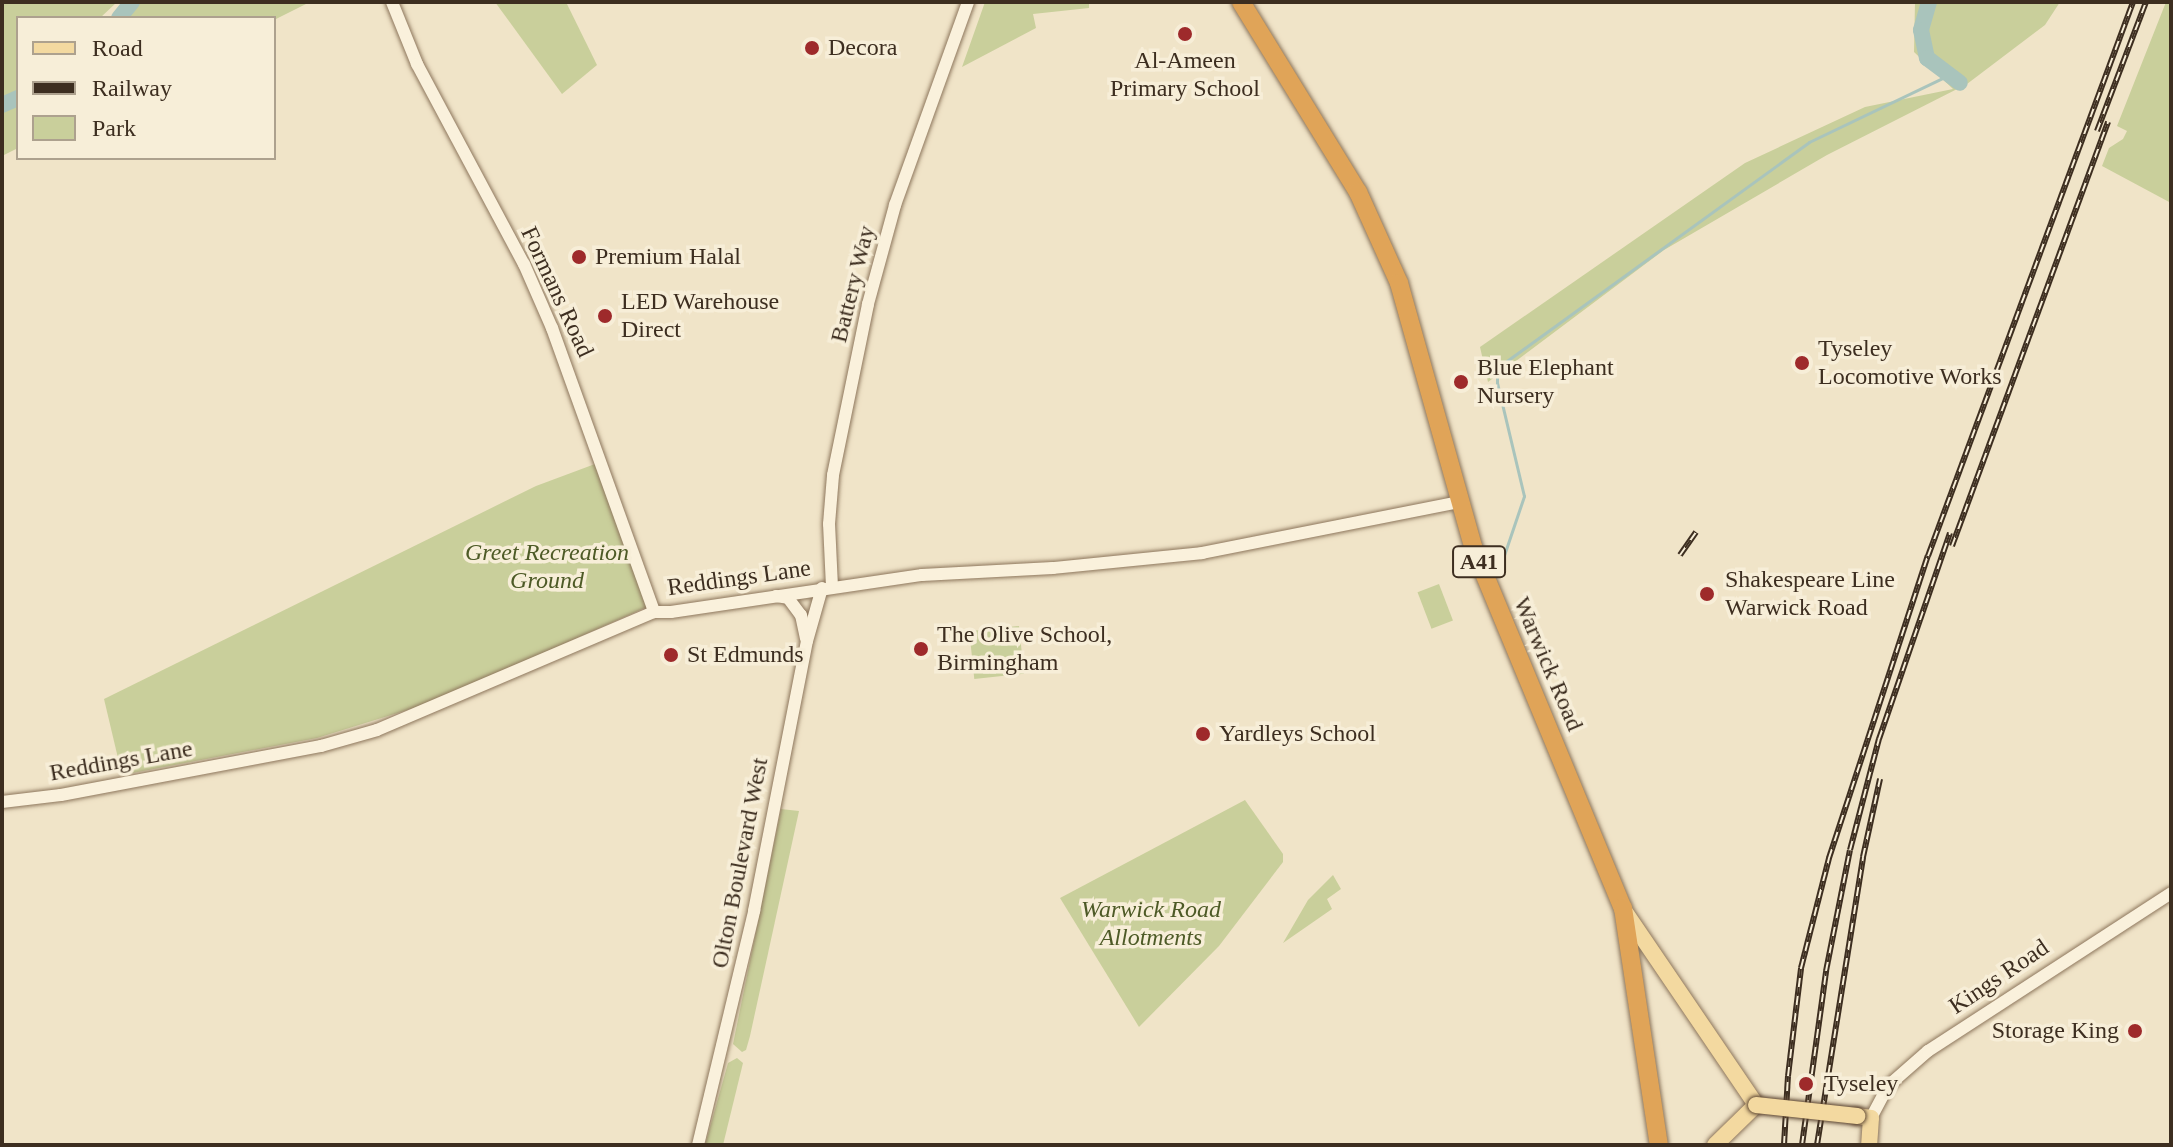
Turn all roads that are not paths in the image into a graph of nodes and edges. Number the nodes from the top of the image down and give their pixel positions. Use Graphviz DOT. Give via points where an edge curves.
graph roads {
  1 [pos="392,2"];
  2 [pos="968,2"];
  3 [pos="1241,2"];
  4 [pos="1459,502"];
  5 [pos="827,588"];
  6 [pos="774,595"];
  7 [pos="654,612"];
  8 [pos="807,641"];
  9 [pos="2,802"];
  10 [pos="2171,893"];
  11 [pos="1623,908"];
  12 [pos="1629,951"];
  13 [pos="1660,964"];
  14 [pos="1756,1105"];
  15 [pos="1864,1117"];
  16 [pos="698,1145"];
  17 [pos="1659,1145"];
  18 [pos="1715,1145"];
  19 [pos="1869,1145"];
  1 -- 7 [label="street, Formans Road" via="417,64 524,264 552,328"];
  2 -- 5 [label="street, Battery Way" via="899,192 868,304 833,475"];
  3 -- 4 [label="highway, Warwick Road / A41" via="1340,160 1385,248 1415,333"];
  4 -- 5 [label="street, Reddings Lane" via="1202,553 922,575"];
  4 -- 11 [label="highway, Warwick Road / A41" via="1494,602"];
  5 -- 6 [label="street, Reddings Lane"];
  5 -- 8 [label="street, Olton Boulevard West"];
  6 -- 7 [label="street, Reddings Lane"];
  6 -- 8 [label="street" via="788,598 796,608"];
  7 -- 9 [label="street, Reddings Lane" via="377,730 305,749"];
  8 -- 16 [label="street, Olton Boulevard West" via="754,911"];
  10 -- 15 [label="street, Kings Road" via="1928,1051 1888,1086"];
  11 -- 12 [label="highway, Warwick Road / A41"];
  11 -- 13 [label="main road"];
  12 -- 13 [label="main road" via="1643,950"];
  12 -- 17 [label="highway, Warwick Road / A41"];
  13 -- 14 [label="main road"];
  14 -- 15 [label="main road, bridge"];
  14 -- 18 [label="main road"];
  15 -- 19 [label="main road"];
}
